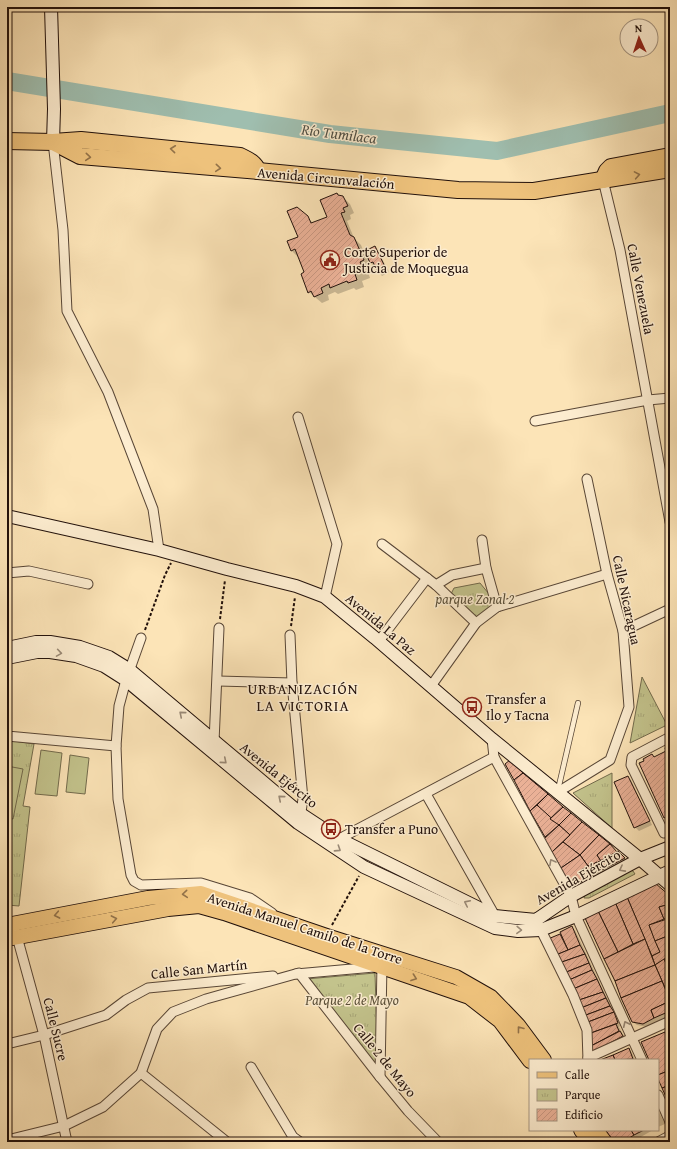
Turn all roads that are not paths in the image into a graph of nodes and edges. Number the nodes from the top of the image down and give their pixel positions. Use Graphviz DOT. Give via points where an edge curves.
graph roads {
  1 [pos="51,7"];
  2 [pos="7,141"];
  3 [pos="53,142"];
  4 [pos="670,156"];
  5 [pos="670,169"];
  6 [pos="258,171"];
  7 [pos="603,180"];
  8 [pos="670,398"];
  9 [pos="648,400"];
  10 [pos="298,417"];
  11 [pos="535,421"];
  12 [pos="587,479"];
  13 [pos="7,516"];
  14 [pos="670,522"];
  15 [pos="482,540"];
  16 [pos="382,544"];
  17 [pos="159,550"];
  18 [pos="486,568"];
  19 [pos="7,573"];
  20 [pos="607,574"];
  21 [pos="427,578"];
  22 [pos="88,584"];
  23 [pos="436,585"];
  24 [pos="325,597"];
  25 [pos="497,607"];
  26 [pos="670,609"];
  27 [pos="476,623"];
  28 [pos="219,628"];
  29 [pos="623,631"];
  30 [pos="290,635"];
  31 [pos="141,638"];
  32 [pos="379,641"];
  33 [pos="37,647"];
  34 [pos="7,648"];
  35 [pos="7,658"];
  36 [pos="128,675"];
  37 [pos="218,681"];
  38 [pos="292,683"];
  39 [pos="431,686"];
  40 [pos="578,703"];
  41 [pos="7,736"];
  42 [pos="670,737"];
  43 [pos="492,739"];
  44 [pos="116,746"];
  45 [pos="213,746"];
  46 [pos="494,757"];
  47 [pos="558,792"];
  48 [pos="426,794"];
  49 [pos="300,819"];
  50 [pos="670,830"];
  51 [pos="339,839"];
  52 [pos="670,847"];
  53 [pos="640,859"];
  54 [pos="665,873"];
  55 [pos="670,885"];
  56 [pos="571,896"];
  57 [pos="576,916"];
  58 [pos="287,922"];
  59 [pos="495,922"];
  60 [pos="538,925"];
  61 [pos="11,931"];
  62 [pos="383,961"];
  63 [pos="299,973"];
  64 [pos="670,1021"];
  65 [pos="44,1035"];
  66 [pos="632,1038"];
  67 [pos="7,1044"];
  68 [pos="543,1059"];
  69 [pos="588,1059"];
  70 [pos="642,1059"];
  71 [pos="529,1060"];
  72 [pos="251,1067"];
  73 [pos="141,1073"];
  74 [pos="380,1077"];
  75 [pos="659,1097"];
  76 [pos="670,1122"];
  77 [pos="64,1126"];
  78 [pos="582,1131"];
  79 [pos="597,1131"];
  80 [pos="670,1133"];
  81 [pos="7,1140"];
  82 [pos="294,1140"];
  83 [pos="432,1140"];
  84 [pos="67,1142"];
  85 [pos="227,1142"];
  86 [pos="590,1142"];
  87 [pos="605,1142"];
  88 [pos="653,1142"];
  1 -- 3 [label="main road"];
  2 -- 3 [label="highway, Avenida Circunvalación"];
  3 -- 6 [label="highway, Avenida Circunvalación, one-way" via="80,156"];
  6 -- 3 [label="highway, Avenida Circunvalación, one-way" via="255,165 240,156 81,140"];
  3 -- 17 [label="street" via="63,230 67,311 108,392 153,509"];
  4 -- 7 [label="highway" via="611,167"];
  7 -- 5 [label="highway, Avenida Circunvalación, one-way"];
  6 -- 7 [label="highway, Avenida Circunvalación" via="465,191 534,191"];
  7 -- 9 [label="street, Calle Venezuela" via="620,250"];
  8 -- 9 [label="street"];
  9 -- 11 [label="street"];
  9 -- 14 [label="street, Calle Venezuela"];
  10 -- 24 [label="street" via="337,544"];
  12 -- 20 [label="street, Calle Nicaragua"];
  13 -- 17 [label="main road, Avenida La Paz"];
  15 -- 18 [label="street"];
  16 -- 21 [label="street"];
  17 -- 24 [label="main road, Avenida La Paz" via="296,586"];
  18 -- 23 [label="street" via="452,575"];
  18 -- 25 [label="street"];
  19 -- 22 [label="street" via="29,571"];
  20 -- 25 [label="street"];
  20 -- 29 [label="street, Calle Nicaragua"];
  21 -- 23 [label="street"];
  21 -- 32 [label="street"];
  23 -- 27 [label="street"];
  24 -- 32 [label="main road, Avenida La Paz"];
  25 -- 27 [label="street"];
  26 -- 29 [label="street"];
  27 -- 39 [label="street"];
  28 -- 37 [label="street"];
  29 -- 47 [label="street, Calle Nicaragua" via="629,707 610,760"];
  30 -- 38 [label="street"];
  31 -- 36 [label="street"];
  32 -- 39 [label="main road, Avenida La Paz"];
  33 -- 34 [label="main road, Avenida Ejército"];
  33 -- 35 [label="main road, Avenida Ejército"];
  33 -- 36 [label="main road, Avenida Ejército" via="76,656"];
  36 -- 44 [label="street" via="119,706"];
  36 -- 45 [label="main road, Avenida Ejército"];
  37 -- 38 [label="street"];
  37 -- 45 [label="street"];
  38 -- 49 [label="street" via="303,799"];
  39 -- 43 [label="main road, Avenida La Paz"];
  40 -- 47 [label="lane"];
  41 -- 44 [label="street"];
  42 -- 50 [label="street" via="632,757 631,765 664,833"];
  43 -- 46 [label="street"];
  43 -- 47 [label="main road, Avenida La Paz"];
  44 -- 58 [label="street" via="118,799 134,881 141,885 201,882 250,898"];
  45 -- 49 [label="main road, Avenida Ejército"];
  46 -- 48 [label="street"];
  56 -- 46 [label="street, one-way"];
  47 -- 53 [label="main road, Avenida La Paz"];
  48 -- 51 [label="street"];
  48 -- 59 [label="street"];
  49 -- 51 [label="main road, Avenida Ejército"];
  49 -- 59 [label="main road, Avenida Ejército, one-way" via="364,867"];
  59 -- 51 [label="main road, Avenida Ejército, one-way"];
  52 -- 53 [label="main road, Avenida Ejército"];
  53 -- 54 [label="main road, Avenida La Paz"];
  53 -- 56 [label="main road, Avenida Ejército, one-way"];
  54 -- 55 [label="main road, Avenida La Paz"];
  54 -- 57 [label="main road, Avenida Ejército"];
  56 -- 57 [label="street"];
  56 -- 60 [label="main road, Avenida Ejército"];
  57 -- 60 [label="main road, Avenida Ejército"];
  66 -- 57 [label="street, one-way"];
  58 -- 61 [label="main road, Avenida Manuel Camilo de la Torre, one-way" via="201,893 148,898"];
  58 -- 62 [label="main road, Avenida Manuel Camilo de la Torre" via="327,936"];
  59 -- 60 [label="main road, Avenida Ejército" via="518,931"];
  60 -- 69 [label="street" via="573,995 587,1030"];
  61 -- 62 [label="main road, Avenida Manuel Camilo de la Torre, one-way" via="199,906"];
  61 -- 65 [label="street, Calle Sucre"];
  62 -- 63 [label="street, Calle San Martín"];
  68 -- 62 [label="main road, Avenida Manuel Camilo de la Torre, one-way" via="518,1025 491,997 456,977"];
  62 -- 71 [label="main road, Avenida Manuel Camilo de la Torre, one-way" via="469,997 500,1021"];
  62 -- 74 [label="street"];
  63 -- 65 [label="street, Calle San Martín" via="148,988 106,1015"];
  63 -- 73 [label="street" via="206,999 173,1012 157,1028"];
  63 -- 74 [label="street, Calle 2 de Mayo"];
  64 -- 66 [label="street"];
  65 -- 67 [label="street, Calle San Martín"];
  65 -- 77 [label="street, Calle Sucre"];
  66 -- 69 [label="street"];
  66 -- 70 [label="street"];
  72 -- 82 [label="street"];
  73 -- 77 [label="street" via="103,1107"];
  73 -- 85 [label="street"];
  74 -- 83 [label="street, Calle 2 de Mayo"];
  75 -- 76 [label="street"];
  77 -- 81 [label="street"];
  77 -- 84 [label="street, Calle Sucre"];
  78 -- 86 [label="main road"];
  79 -- 87 [label="main road"];
  80 -- 88 [label="lane"];
}
